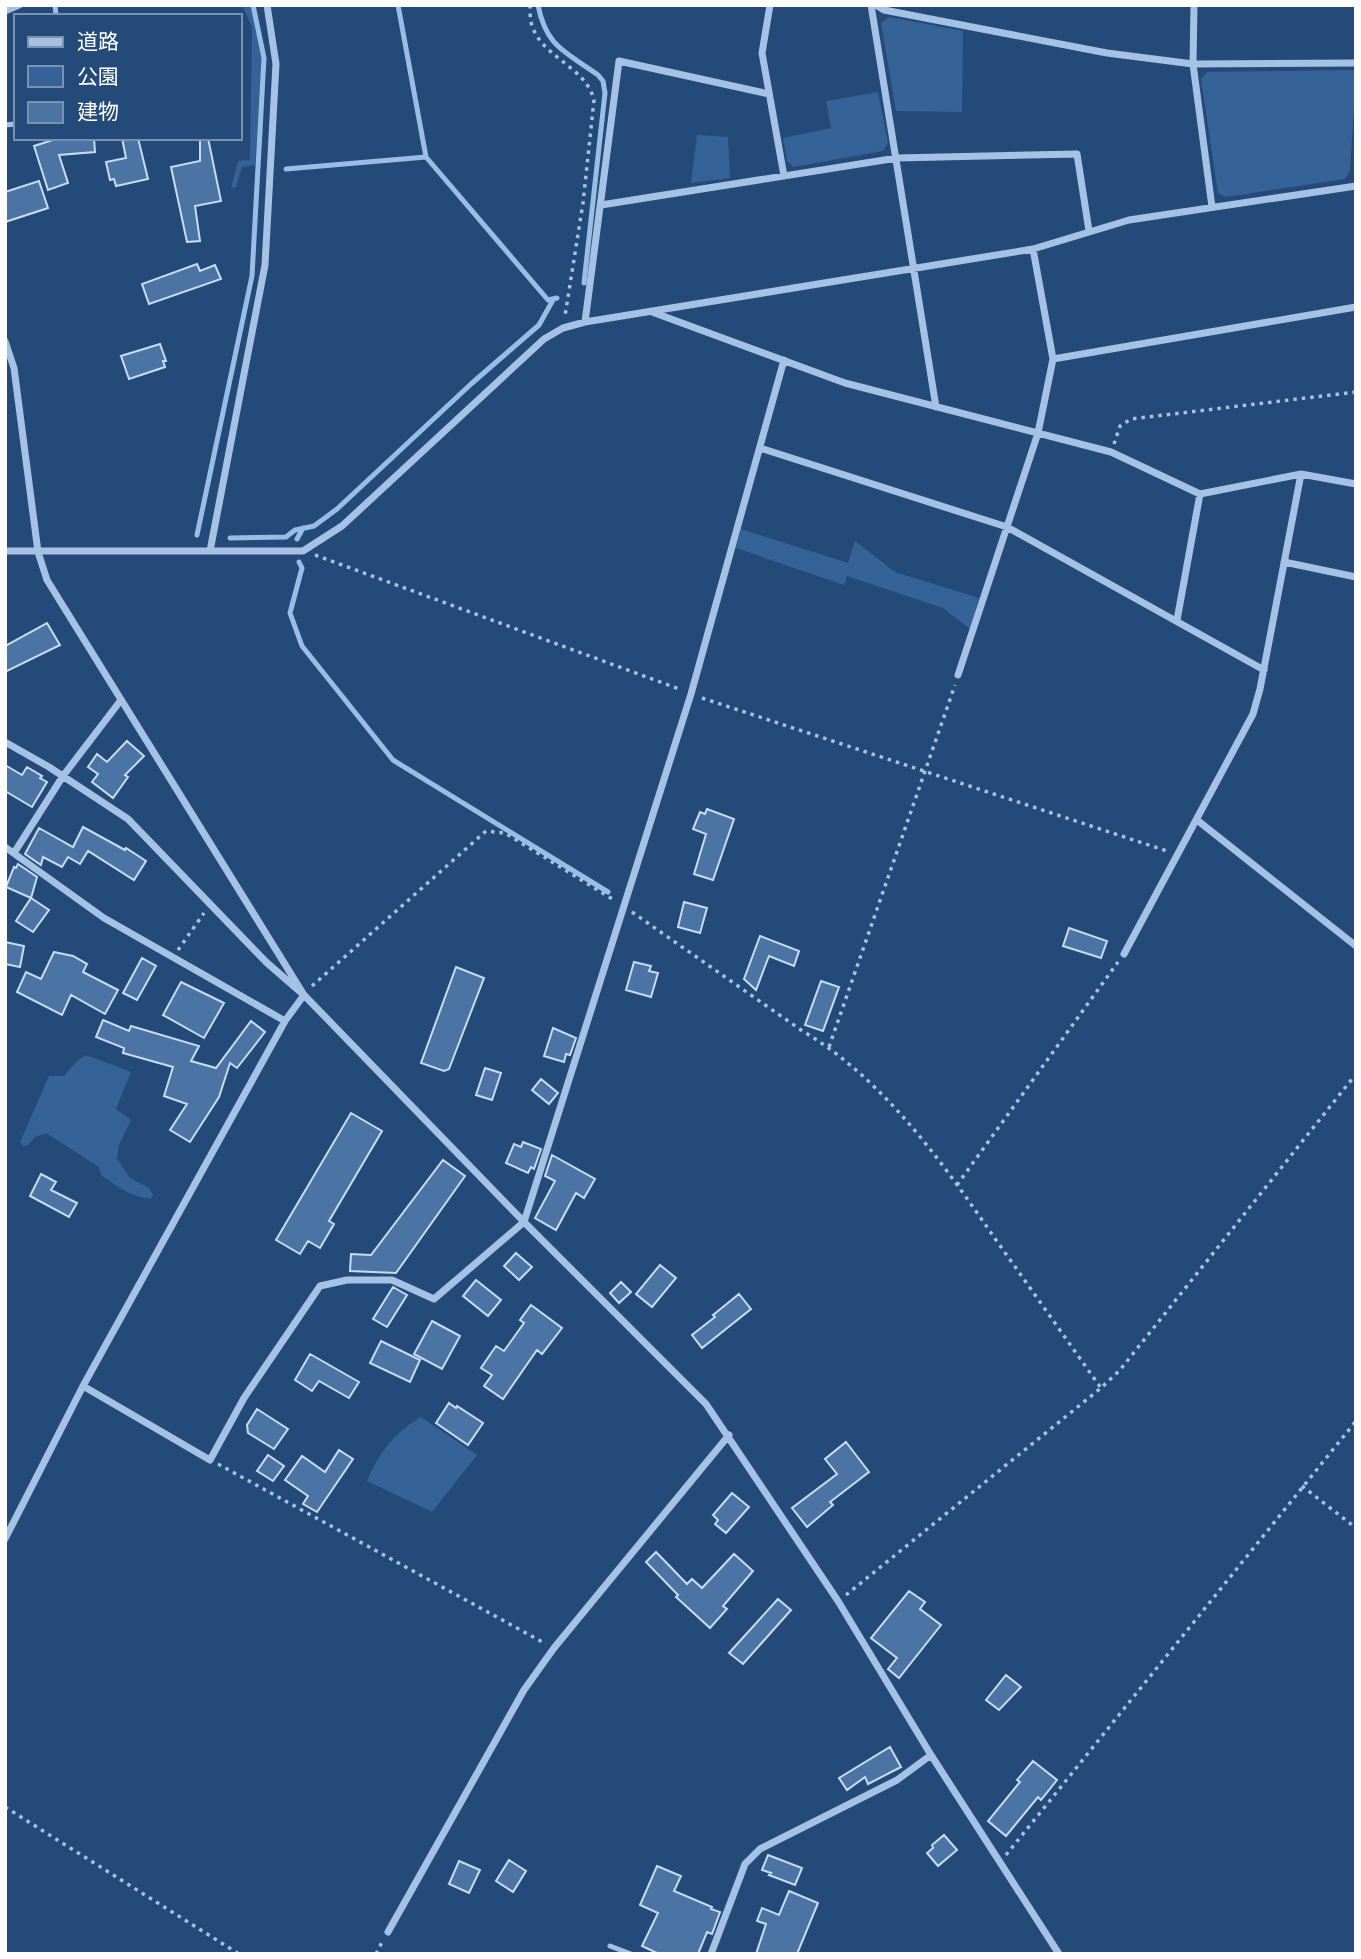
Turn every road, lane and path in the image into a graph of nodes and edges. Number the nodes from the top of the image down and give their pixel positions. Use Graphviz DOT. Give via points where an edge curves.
graph roads {
  1 [pos="19,5"];
  2 [pos="268,5"];
  3 [pos="530,5"];
  4 [pos="770,5"];
  5 [pos="871,5"];
  6 [pos="876,5"];
  7 [pos="1194,5"];
  8 [pos="5,11"];
  9 [pos="1356,63"];
  10 [pos="1193,64"];
  11 [pos="769,94"];
  12 [pos="897,158"];
  13 [pos="784,176"];
  14 [pos="1356,186"];
  15 [pos="601,205"];
  16 [pos="1212,207"];
  17 [pos="1089,231"];
  18 [pos="1033,249"];
  19 [pos="915,268"];
  20 [pos="1356,307"];
  21 [pos="650,312"];
  22 [pos="585,322"];
  23 [pos="564,328"];
  24 [pos="5,341"];
  25 [pos="1053,359"];
  26 [pos="783,360"];
  27 [pos="1356,392"];
  28 [pos="936,407"];
  29 [pos="1038,433"];
  30 [pos="760,448"];
  31 [pos="1111,452"];
  32 [pos="1301,474"];
  33 [pos="1356,484"];
  34 [pos="1200,494"];
  35 [pos="1007,527"];
  36 [pos="5,551"];
  37 [pos="210,551"];
  38 [pos="303,551"];
  39 [pos="38,552"];
  40 [pos="1284,562"];
  41 [pos="1356,577"];
  42 [pos="1177,620"];
  43 [pos="1264,670"];
  44 [pos="958,675"];
  45 [pos="691,694"];
  46 [pos="121,700"];
  47 [pos="5,742"];
  48 [pos="925,771"];
  49 [pos="63,776"];
  50 [pos="1197,820"];
  51 [pos="5,847"];
  52 [pos="14,853"];
  53 [pos="1179,855"];
  54 [pos="210,905"];
  55 [pos="623,906"];
  56 [pos="1356,946"];
  57 [pos="1124,954"];
  58 [pos="173,957"];
  59 [pos="304,995"];
  60 [pos="285,1021"];
  61 [pos="829,1046"];
  62 [pos="1356,1074"];
  63 [pos="957,1185"];
  64 [pos="524,1222"];
  65 [pos="83,1387"];
  66 [pos="1101,1388"];
  67 [pos="1356,1421"];
  68 [pos="729,1435"];
  69 [pos="210,1460"];
  70 [pos="1302,1486"];
  71 [pos="1356,1528"];
  72 [pos="6,1534"];
  73 [pos="838,1601"];
  74 [pos="554,1648"];
  75 [pos="931,1755"];
  76 [pos="5,1807"];
  77 [pos="1001,1862"];
  78 [pos="388,1932"];
  79 [pos="610,1946"];
  80 [pos="239,1954"];
  81 [pos="631,1954"];
  82 [pos="711,1954"];
  83 [pos="1059,1954"];
  1 -- 8 [label="street"];
  2 -- 37 [label="street" via="276,64 265,265"];
  3 -- 23 [label="path" via="531,23 540,40 591,87 594,100"];
  4 -- 11 [label="street" via="762,53"];
  5 -- 12 [label="street"];
  6 -- 10 [label="street" via="1107,53"];
  7 -- 10 [label="street"];
  9 -- 10 [label="street"];
  10 -- 16 [label="street"];
  11 -- 13 [label="street"];
  11 -- 15 [label="street" via="619,61"];
  12 -- 13 [label="street"];
  12 -- 17 [label="street" via="1077,154"];
  12 -- 19 [label="street"];
  13 -- 15 [label="street"];
  14 -- 16 [label="street"];
  15 -- 22 [label="street"];
  16 -- 17 [label="street"];
  17 -- 18 [label="street"];
  18 -- 19 [label="street"];
  18 -- 25 [label="street"];
  19 -- 21 [label="street"];
  19 -- 28 [label="street"];
  20 -- 25 [label="street"];
  21 -- 22 [label="street"];
  21 -- 26 [label="street"];
  22 -- 23 [label="street"];
  23 -- 38 [label="street" via="544,339 342,526"];
  24 -- 39 [label="street" via="14,368"];
  25 -- 29 [label="street"];
  26 -- 28 [label="street" via="845,383"];
  26 -- 30 [label="street"];
  27 -- 31 [label="path" via="1131,419 1120,426"];
  28 -- 29 [label="street"];
  29 -- 31 [label="street"];
  29 -- 35 [label="street"];
  30 -- 35 [label="street"];
  30 -- 45 [label="street"];
  31 -- 34 [label="street"];
  32 -- 33 [label="street"];
  32 -- 34 [label="street"];
  32 -- 40 [label="street"];
  34 -- 42 [label="street"];
  35 -- 42 [label="street"];
  35 -- 44 [label="street"];
  36 -- 39 [label="street"];
  37 -- 38 [label="street"];
  37 -- 39 [label="street"];
  38 -- 45 [label="path"];
  39 -- 46 [label="street" via="47,580"];
  40 -- 41 [label="street"];
  40 -- 43 [label="street"];
  42 -- 43 [label="street"];
  43 -- 50 [label="street" via="1253,714"];
  44 -- 48 [label="path"];
  45 -- 48 [label="path"];
  45 -- 55 [label="street"];
  46 -- 49 [label="street"];
  46 -- 59 [label="street"];
  47 -- 49 [label="street"];
  48 -- 53 [label="path"];
  48 -- 61 [label="path"];
  49 -- 52 [label="street"];
  49 -- 54 [label="street" via="128,820"];
  50 -- 53 [label="street"];
  50 -- 56 [label="street"];
  51 -- 52 [label="street"];
  52 -- 58 [label="street" via="104,918"];
  53 -- 57 [label="street"];
  54 -- 58 [label="path"];
  54 -- 59 [label="street"];
  55 -- 59 [label="path" via="505,833 486,831"];
  55 -- 61 [label="path"];
  55 -- 64 [label="street"];
  57 -- 63 [label="path"];
  58 -- 60 [label="street"];
  59 -- 60 [label="street"];
  59 -- 64 [label="street"];
  60 -- 65 [label="street"];
  61 -- 63 [label="path" via="887,1100"];
  62 -- 66 [label="path"];
  63 -- 66 [label="path"];
  64 -- 68 [label="street" via="706,1404"];
  64 -- 69 [label="street" via="434,1299 392,1280 347,1280 320,1286 244,1398"];
  65 -- 69 [label="street"];
  65 -- 72 [label="street"];
  66 -- 73 [label="path"];
  67 -- 70 [label="path"];
  68 -- 73 [label="street"];
  68 -- 74 [label="street"];
  69 -- 74 [label="path"];
  70 -- 71 [label="path"];
  70 -- 77 [label="path"];
  73 -- 75 [label="street"];
  74 -- 78 [label="street" via="524,1690"];
  75 -- 77 [label="street"];
  75 -- 82 [label="street" via="897,1780 761,1849 746,1864"];
  76 -- 80 [label="path"];
  77 -- 83 [label="street"];
  79 -- 81 [label="lane"];
}
